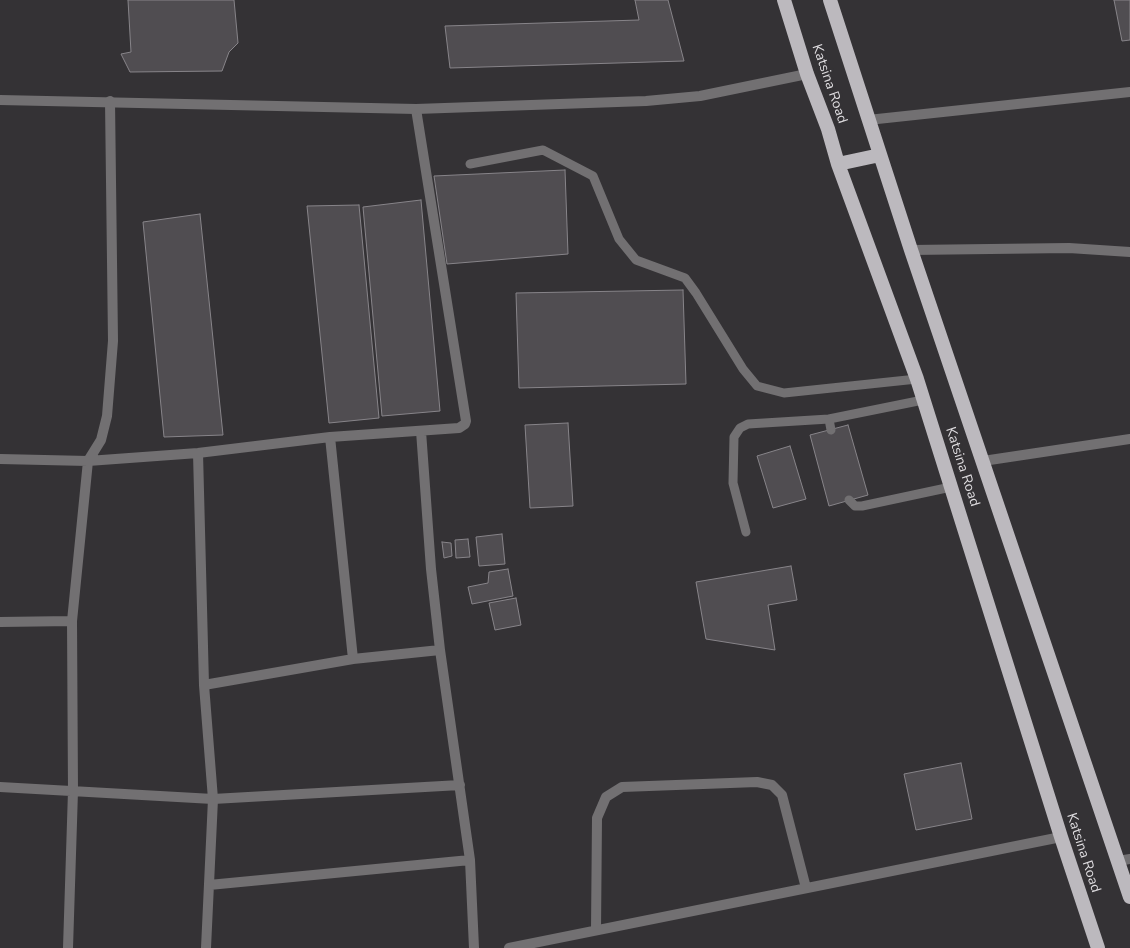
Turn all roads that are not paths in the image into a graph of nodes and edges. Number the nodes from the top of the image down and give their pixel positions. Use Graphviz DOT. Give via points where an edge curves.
graph roads {
  1 [pos="784,0"];
  2 [pos="830,0"];
  3 [pos="807,74"];
  4 [pos="1130,92"];
  5 [pos="0,100"];
  6 [pos="110,101"];
  7 [pos="416,109"];
  8 [pos="868,120"];
  9 [pos="880,155"];
  10 [pos="470,164"];
  11 [pos="838,164"];
  12 [pos="911,250"];
  13 [pos="1130,252"];
  14 [pos="917,379"];
  15 [pos="923,400"];
  16 [pos="829,419"];
  17 [pos="831,430"];
  18 [pos="421,431"];
  19 [pos="330,437"];
  20 [pos="1130,439"];
  21 [pos="198,453"];
  22 [pos="0,460"];
  23 [pos="88,461"];
  24 [pos="983,461"];
  25 [pos="951,487"];
  26 [pos="849,500"];
  27 [pos="746,532"];
  28 [pos="72,621"];
  29 [pos="0,622"];
  30 [pos="440,650"];
  31 [pos="353,659"];
  32 [pos="204,685"];
  33 [pos="460,785"];
  34 [pos="0,787"];
  35 [pos="73,791"];
  36 [pos="213,799"];
  37 [pos="1061,837"];
  38 [pos="470,860"];
  39 [pos="1124,860"];
  40 [pos="209,885"];
  41 [pos="806,888"];
  42 [pos="1130,897"];
  43 [pos="596,930"];
  44 [pos="68,948"];
  45 [pos="206,948"];
  46 [pos="474,948"];
  47 [pos="509,948"];
  48 [pos="1098,948"];
  1 -- 3 [label="highway, Katsina Road"];
  2 -- 8 [label="highway"];
  3 -- 7 [label="street" via="700,96 646,101"];
  3 -- 11 [label="highway, Katsina Road"];
  4 -- 8 [label="street"];
  5 -- 6 [label="street"];
  6 -- 7 [label="street"];
  6 -- 23 [label="street" via="113,341 107,416 101,440"];
  7 -- 18 [label="street" via="466,421 459,428"];
  8 -- 9 [label="highway"];
  9 -- 11 [label="highway"];
  9 -- 12 [label="highway"];
  10 -- 14 [label="lane" via="543,150 594,176 619,239 636,260 685,278 757,386 784,393"];
  11 -- 14 [label="highway, Katsina Road"];
  12 -- 13 [label="street" via="1069,248"];
  12 -- 24 [label="highway"];
  14 -- 15 [label="highway, Katsina Road"];
  15 -- 16 [label="lane"];
  15 -- 25 [label="highway, Katsina Road"];
  16 -- 17 [label="lane"];
  16 -- 27 [label="lane" via="748,424 740,428 734,437 733,484"];
  18 -- 19 [label="street"];
  18 -- 30 [label="street"];
  19 -- 21 [label="street"];
  19 -- 31 [label="street"];
  20 -- 24 [label="street"];
  21 -- 23 [label="street"];
  21 -- 32 [label="street"];
  22 -- 23 [label="street"];
  23 -- 28 [label="street"];
  24 -- 39 [label="highway"];
  25 -- 26 [label="lane" via="862,506 855,506"];
  25 -- 37 [label="highway, Katsina Road"];
  28 -- 29 [label="street"];
  28 -- 35 [label="street"];
  30 -- 31 [label="street"];
  30 -- 33 [label="street"];
  31 -- 32 [label="street"];
  32 -- 36 [label="street"];
  33 -- 36 [label="street"];
  33 -- 38 [label="street"];
  34 -- 35 [label="street"];
  35 -- 36 [label="street"];
  35 -- 44 [label="street"];
  36 -- 40 [label="street"];
  37 -- 41 [label="street"];
  37 -- 48 [label="highway, Katsina Road"];
  38 -- 40 [label="street"];
  38 -- 46 [label="street"];
  39 -- 42 [label="highway"];
  40 -- 45 [label="street"];
  41 -- 43 [label="street"];
  41 -- 43 [label="street" via="782,795 772,785 758,782 622,787 606,798 597,818"];
  43 -- 47 [label="street"];
}
